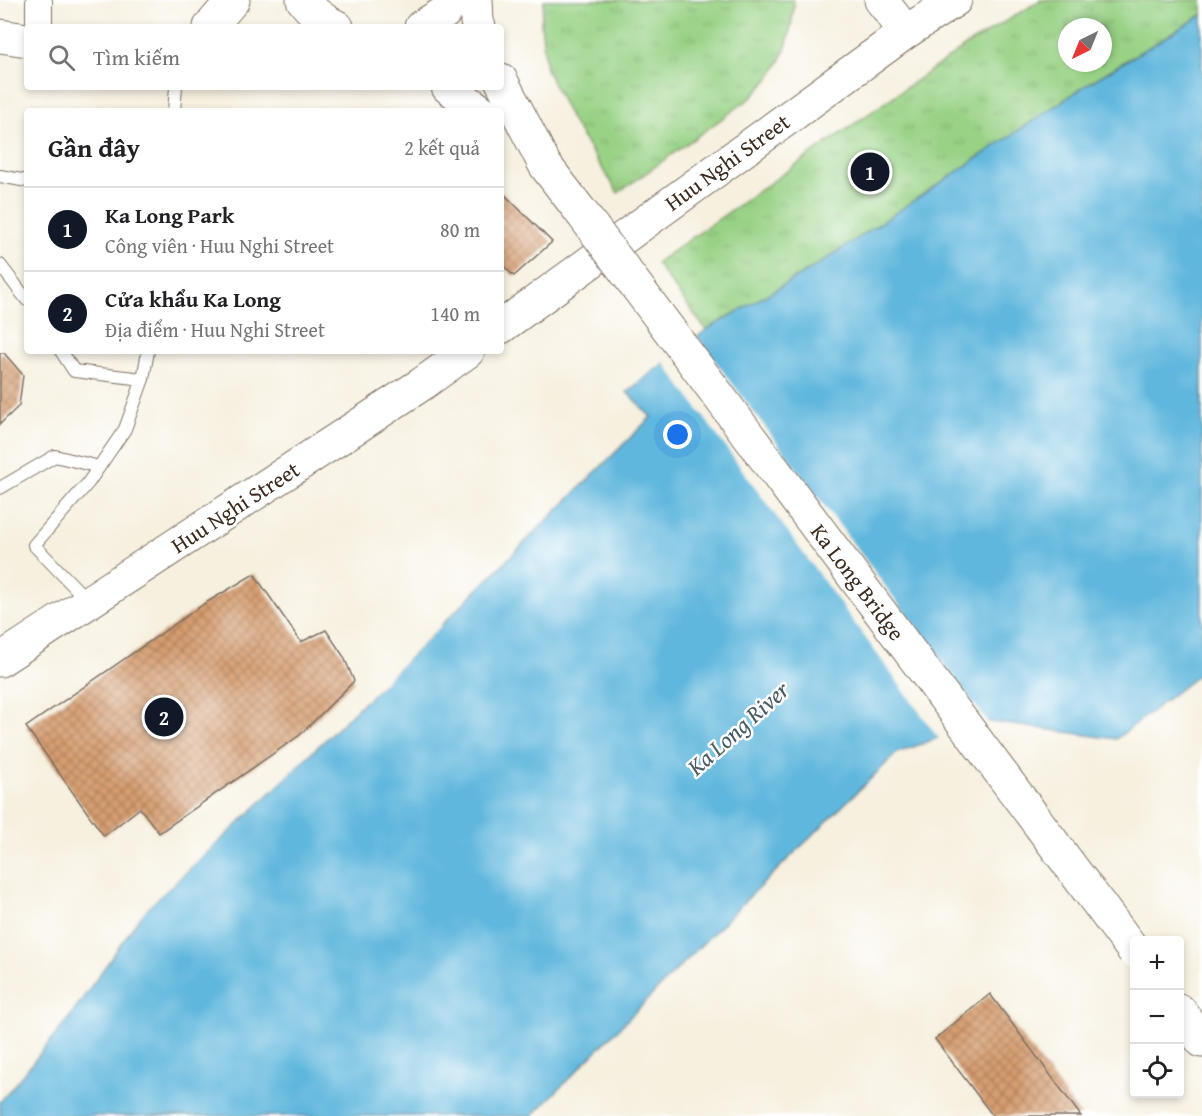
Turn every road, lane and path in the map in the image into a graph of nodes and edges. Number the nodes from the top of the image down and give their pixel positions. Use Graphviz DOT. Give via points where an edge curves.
graph roads {
  1 [pos="39,0"];
  2 [pos="233,0"];
  3 [pos="303,0"];
  4 [pos="454,0"];
  5 [pos="476,0"];
  6 [pos="881,0"];
  7 [pos="955,0"];
  8 [pos="39,24"];
  9 [pos="213,24"];
  10 [pos="329,24"];
  11 [pos="426,24"];
  12 [pos="478,24"];
  13 [pos="906,32"];
  14 [pos="0,36"];
  15 [pos="24,40"];
  16 [pos="504,86"];
  17 [pos="176,90"];
  18 [pos="452,90"];
  19 [pos="174,108"];
  20 [pos="477,108"];
  21 [pos="504,131"];
  22 [pos="545,165"];
  23 [pos="0,176"];
  24 [pos="24,180"];
  25 [pos="0,265"];
  26 [pos="24,296"];
  27 [pos="504,325"];
  28 [pos="64,354"];
  29 [pos="148,354"];
  30 [pos="464,354"];
  31 [pos="144,379"];
  32 [pos="99,467"];
  33 [pos="0,488"];
  34 [pos="89,602"];
  35 [pos="0,660"];
  36 [pos="1130,946"];
  37 [pos="1184,1018"];
  38 [pos="1202,1041"];
  1 -- 8 [label="street"];
  2 -- 9 [label="main road"];
  3 -- 10 [label="main road"];
  4 -- 11 [label="main road" via="444,13"];
  5 -- 12 [label="main road"];
  6 -- 13 [label="main road"];
  7 -- 13 [label="main road, Huu Nghi Street"];
  13 -- 27 [label="main road, Huu Nghi Street"];
  14 -- 15 [label="main road"];
  16 -- 22 [label="main road"];
  17 -- 19 [label="lane"];
  18 -- 20 [label="main road"];
  21 -- 22 [label="main road"];
  22 -- 36 [label="main road, Ka Long Bridge, bridge"];
  23 -- 24 [label="lane"];
  25 -- 26 [label="lane"];
  28 -- 31 [label="lane" via="74,371"];
  29 -- 31 [label="lane"];
  30 -- 34 [label="main road, Huu Nghi Street"];
  31 -- 32 [label="lane" via="125,429"];
  32 -- 33 [label="lane" via="55,456"];
  32 -- 34 [label="lane" via="34,545"];
  34 -- 35 [label="main road, Huu Nghi Street"];
  37 -- 38 [label="main road"];
}
